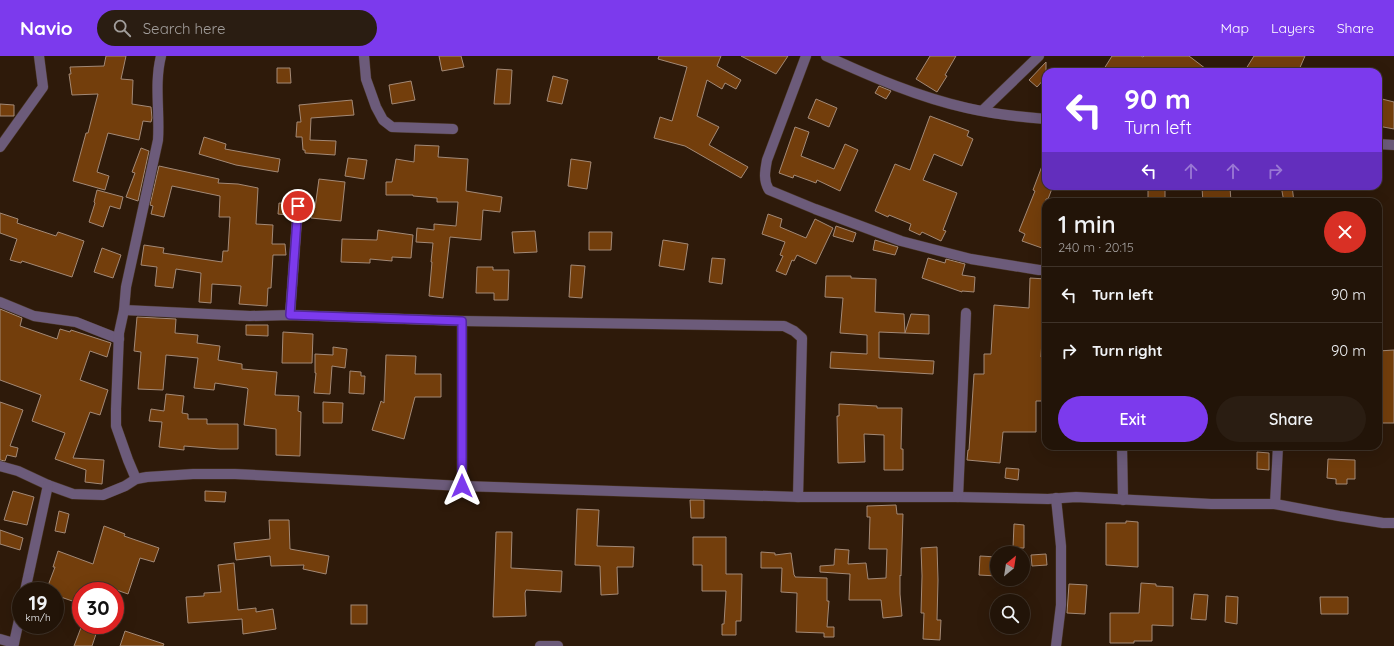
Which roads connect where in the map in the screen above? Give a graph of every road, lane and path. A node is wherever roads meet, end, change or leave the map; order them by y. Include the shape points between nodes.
1 (39, 56) edge
2 (161, 56) edge
3 (364, 56) edge
4 (806, 56) edge
5 (827, 56) edge
6 (1039, 56) edge
7 (983, 110) junction
8 (1042, 119) edge
9 (453, 129) dead end
10 (1382, 144) edge
11 (1394, 145) edge
12 (0, 147) edge
13 (298, 206) dead end
14 (1042, 270) edge
15 (0, 302) edge
16 (124, 310) junction
17 (966, 313) dead end
18 (290, 315) junction
19 (462, 321) junction
20 (119, 340) junction
21 (1122, 450) edge
22 (1278, 450) edge
23 (0, 466) edge
24 (136, 479) junction
25 (48, 485) junction
26 (462, 486) junction
27 (798, 497) junction
28 (958, 497) junction
29 (1056, 498) junction
30 (1122, 500) junction
31 (1275, 504) junction
32 (1394, 523) edge
33 (27, 582) edge
34 (16, 634) edge
35 (0, 639) edge
36 (14, 645) edge
37 (540, 646) edge
38 (556, 646) edge
39 (1056, 646) edge

1 - 12 street via 43,87
2 - 16 street via 156,82 158,140 126,287
3 - 9 street via 366,79 383,120 392,127
4 - 14 street via 767,160 764,174 769,190 901,241 971,259
5 - 7 street via 874,78 928,97
6 - 7 street
7 - 8 street
10 - 11 street
13 - 18 street
15 - 20 street via 34,316 76,322
16 - 18 street via 250,316
16 - 20 street
17 - 28 street
18 - 19 street
19 - 26 street
19 - 27 street via 784,326 794,331 802,338
20 - 24 street via 116,426
21 - 30 street
22 - 31 street
23 - 25 street
24 - 25 street via 103,495 73,494
24 - 26 street via 150,476 235,474
25 - 33 street
26 - 27 street
27 - 28 street
28 - 29 street
29 - 30 street
29 - 39 street via 1061,546 1061,605
30 - 31 street
31 - 32 street
34 - 36 street
35 - 36 street
37 - 38 street

